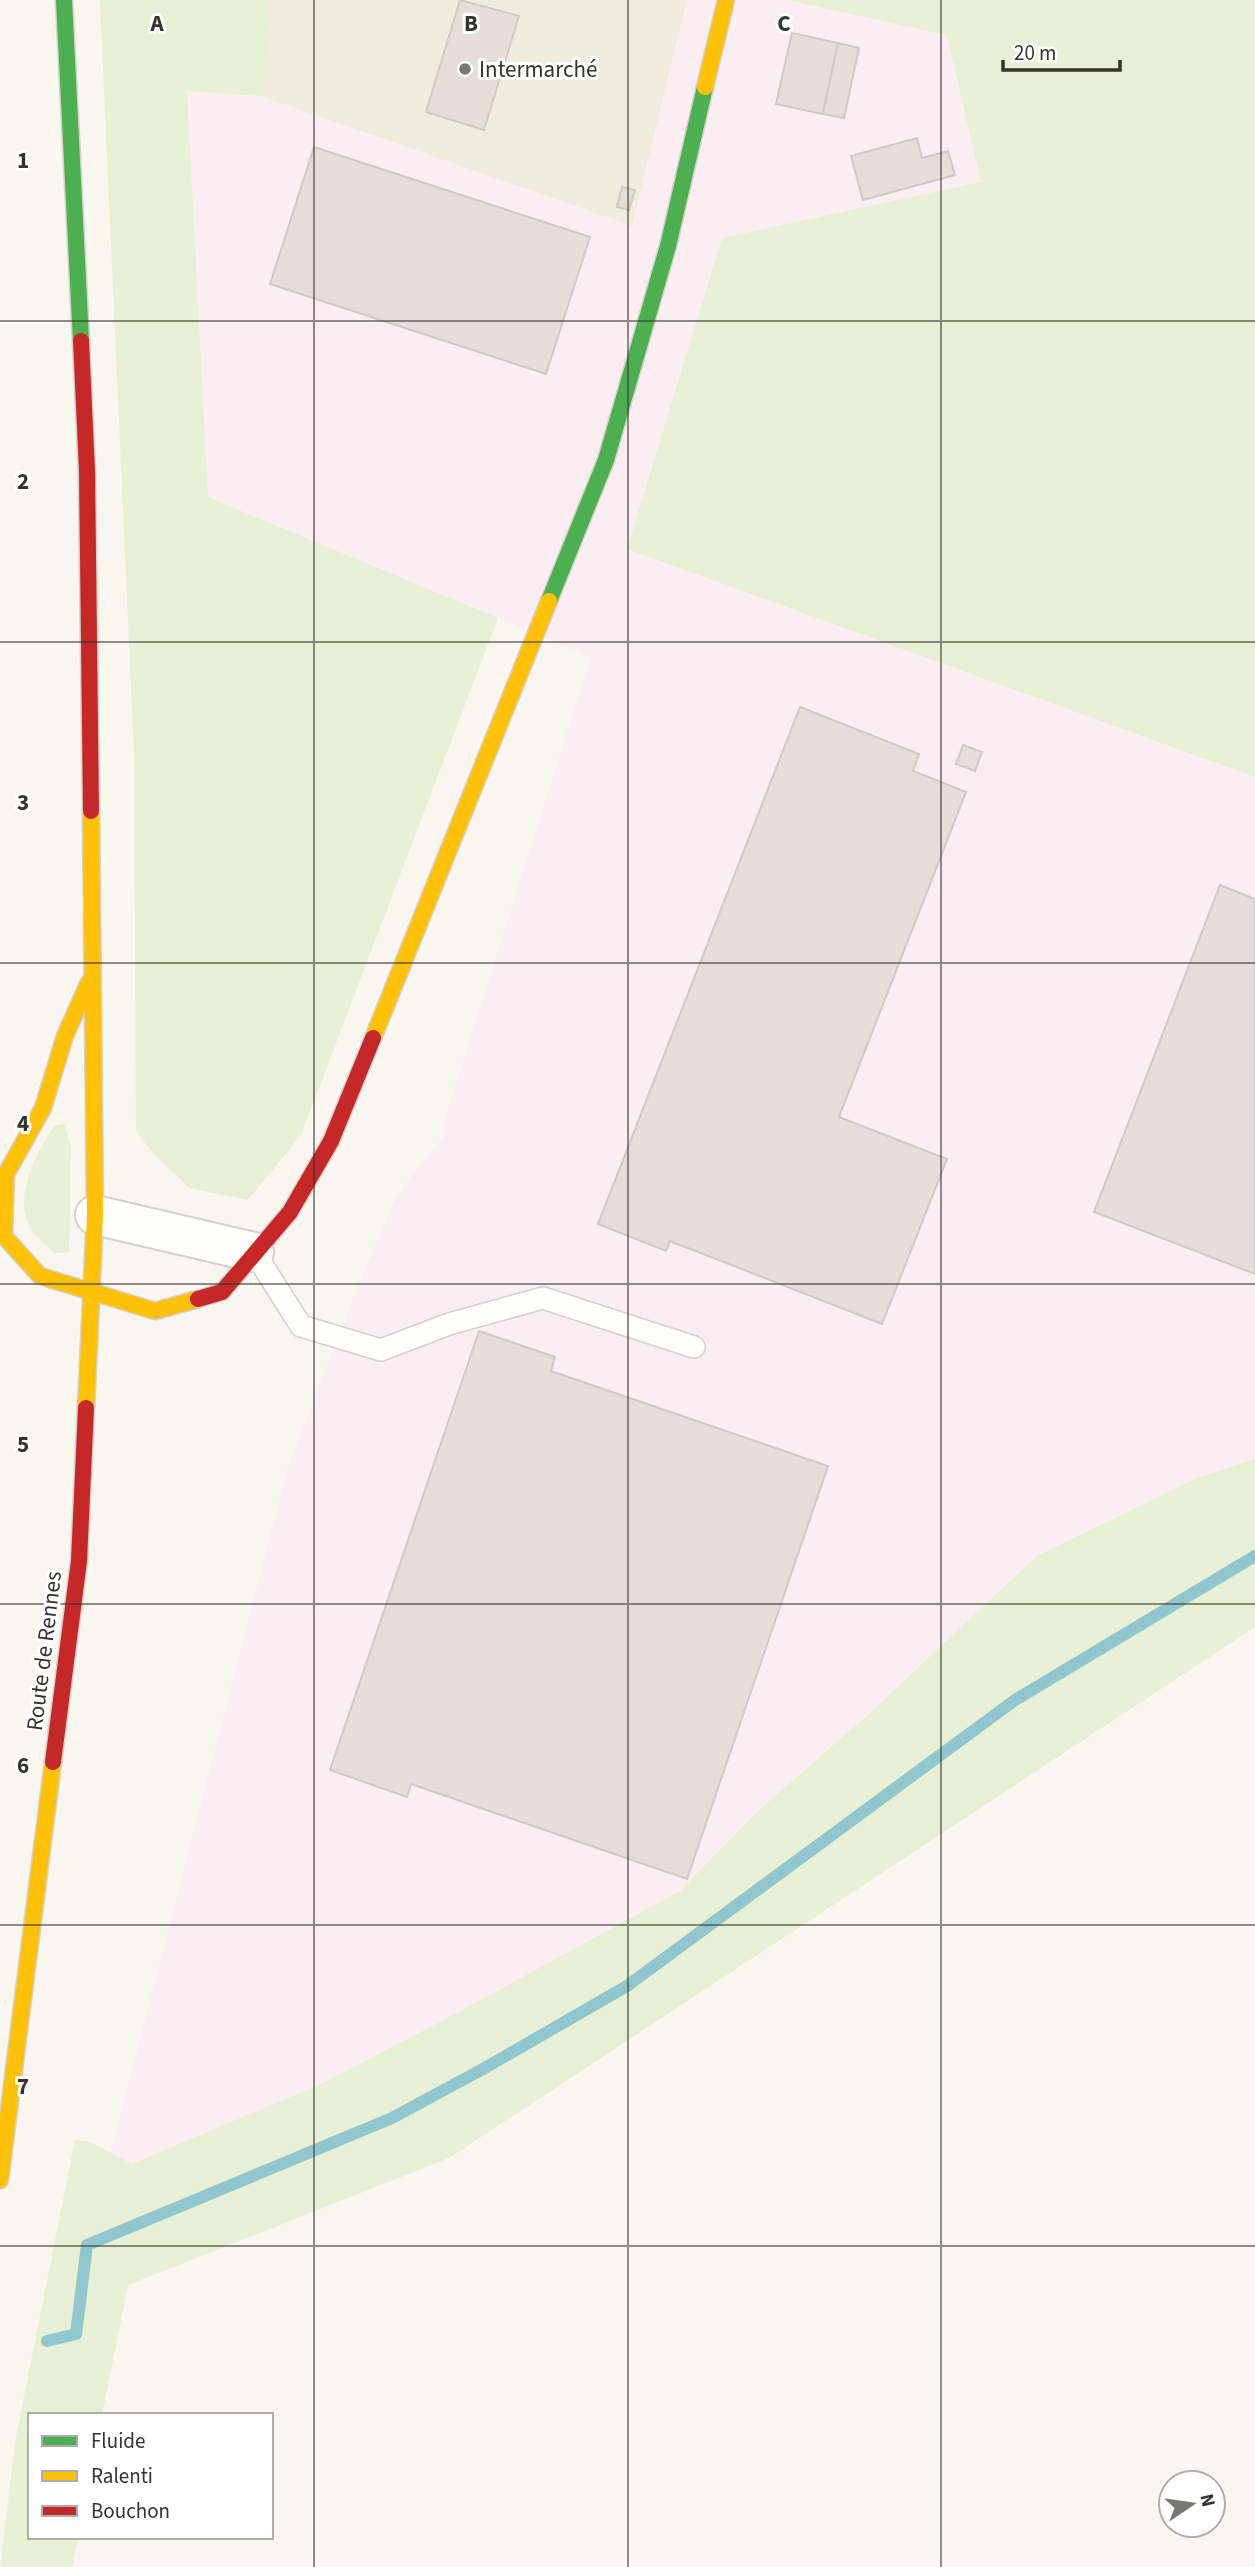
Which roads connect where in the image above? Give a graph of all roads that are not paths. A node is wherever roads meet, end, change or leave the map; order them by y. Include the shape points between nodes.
1 (64, 0) edge
2 (726, 0) edge
3 (94, 970) junction
4 (95, 1215) junction
5 (254, 1252) junction
6 (92, 1292) junction
7 (694, 1347) dead end
8 (0, 2180) edge

1 - 3 main road, Route de Rennes via 87,471
2 - 5 main road via 668,246 606,460 331,1141 290,1212
3 - 4 main road, Route de Rennes
3 - 6 main road via 65,1036 43,1108 6,1174 4,1236 40,1276
4 - 5 street
4 - 6 main road, Route de Rennes
5 - 6 main road via 222,1292 155,1311
5 - 7 lane via 301,1326 381,1350 449,1324 542,1298
6 - 8 main road, Route de Rennes via 79,1561

